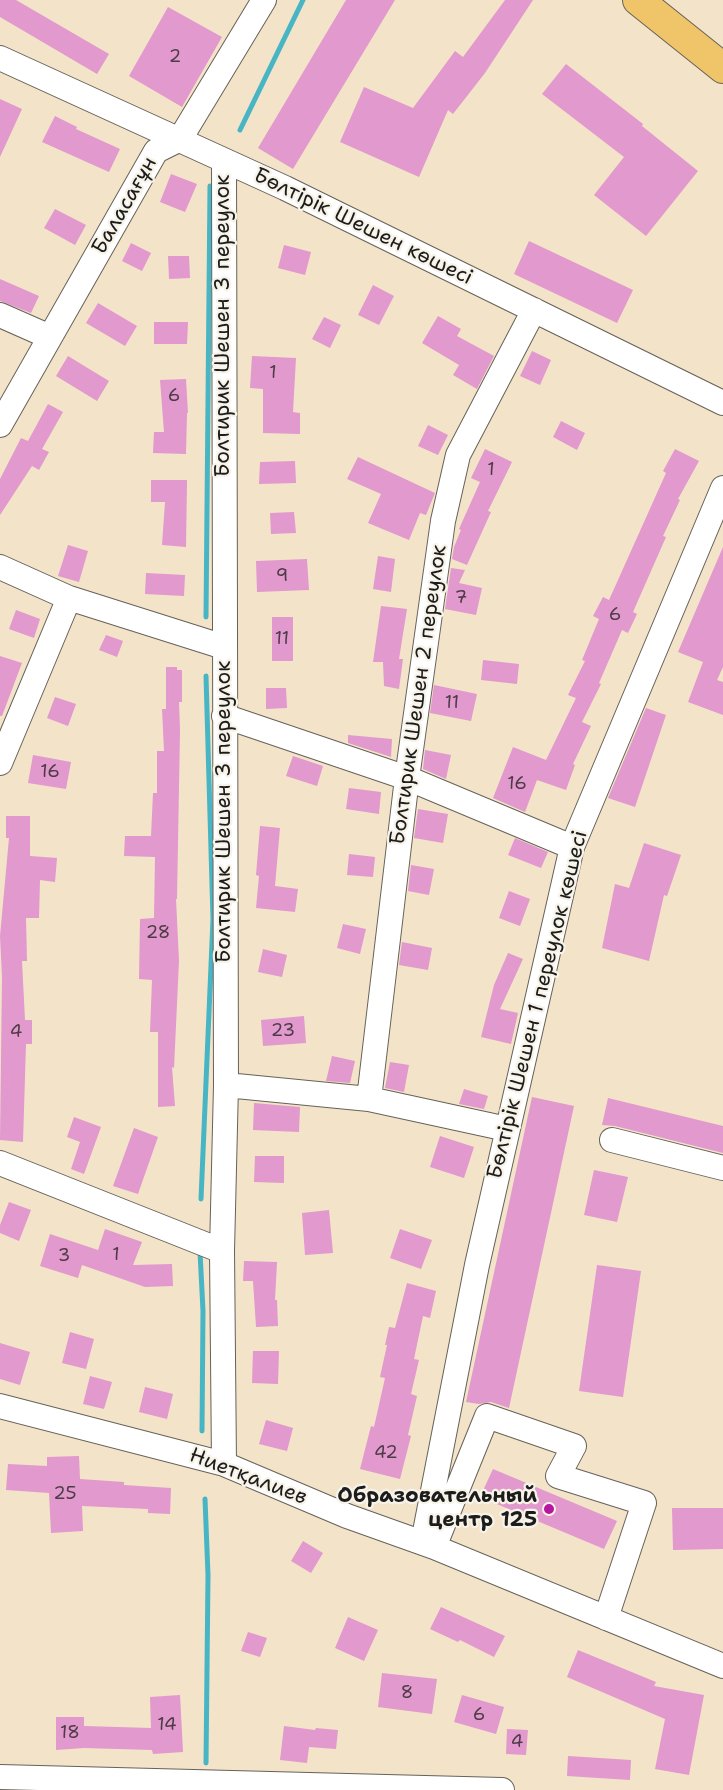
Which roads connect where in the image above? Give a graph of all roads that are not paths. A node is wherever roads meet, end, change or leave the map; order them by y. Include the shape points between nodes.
1 (264, 0) edge
2 (638, 0) edge
3 (0, 58) edge
4 (723, 68) edge
5 (180, 140) junction
6 (224, 161) junction
7 (534, 310) junction
8 (0, 315) edge
9 (50, 337) junction
10 (723, 403) edge
11 (0, 425) edge
12 (723, 488) edge
13 (0, 567) edge
14 (69, 598) junction
15 (224, 647) junction
16 (224, 716) junction
17 (0, 763) edge
18 (407, 778) junction
19 (572, 846) junction
20 (226, 1085) junction
21 (369, 1099) junction
22 (507, 1129) junction
23 (612, 1140) dead end
24 (0, 1163) edge
25 (723, 1168) edge
26 (222, 1251) junction
27 (0, 1406) edge
28 (224, 1464) junction
29 (428, 1545) junction
30 (606, 1618) junction
31 (723, 1666) edge
32 (0, 1777) edge
33 (441, 1789) edge
34 (502, 1790) edge

1 - 5 street, Баласағұн
2 - 4 main road
3 - 5 street, Бөлтірік Шешен көшесі
5 - 6 street, Бөлтірік Шешен көшесі
5 - 9 street, Баласағұн via 156,151
6 - 7 street, Бөлтірік Шешен көшесі
6 - 15 street, Болтирик Шешен 3 переулок
7 - 10 street, Бөлтірік Шешен көшесі
7 - 18 street, Болтирик Шешен 2 переулок via 458,454 443,521
8 - 9 street
9 - 11 street, Баласағұн
12 - 19 street, Бөлтірік Шешен 1 переулок көшесі
13 - 14 street
14 - 15 street
14 - 17 street
15 - 16 street, Болтирик Шешен 3 переулок
16 - 18 street
16 - 20 street, Болтирик Шешен 3 переулок
18 - 19 street
18 - 21 street, Болтирик Шешен 2 переулок
19 - 22 street, Бөлтірік Шешен 1 переулок көшесі
20 - 21 street
20 - 26 street, Болтирик Шешен 3 переулок
21 - 22 street
22 - 29 street, Бөлтірік Шешен 1 переулок көшесі via 477,1265
23 - 25 street
24 - 26 street
26 - 28 street, Болтирик Шешен 3 переулок
27 - 28 street, Ниетқалиев
28 - 29 street, Ниетқалиев
29 - 30 street, Ниетқалиев
29 - 30 street via 487,1416 574,1446 558,1476 644,1503
30 - 31 street, Ниетқалиев
32 - 33 street
33 - 34 street

